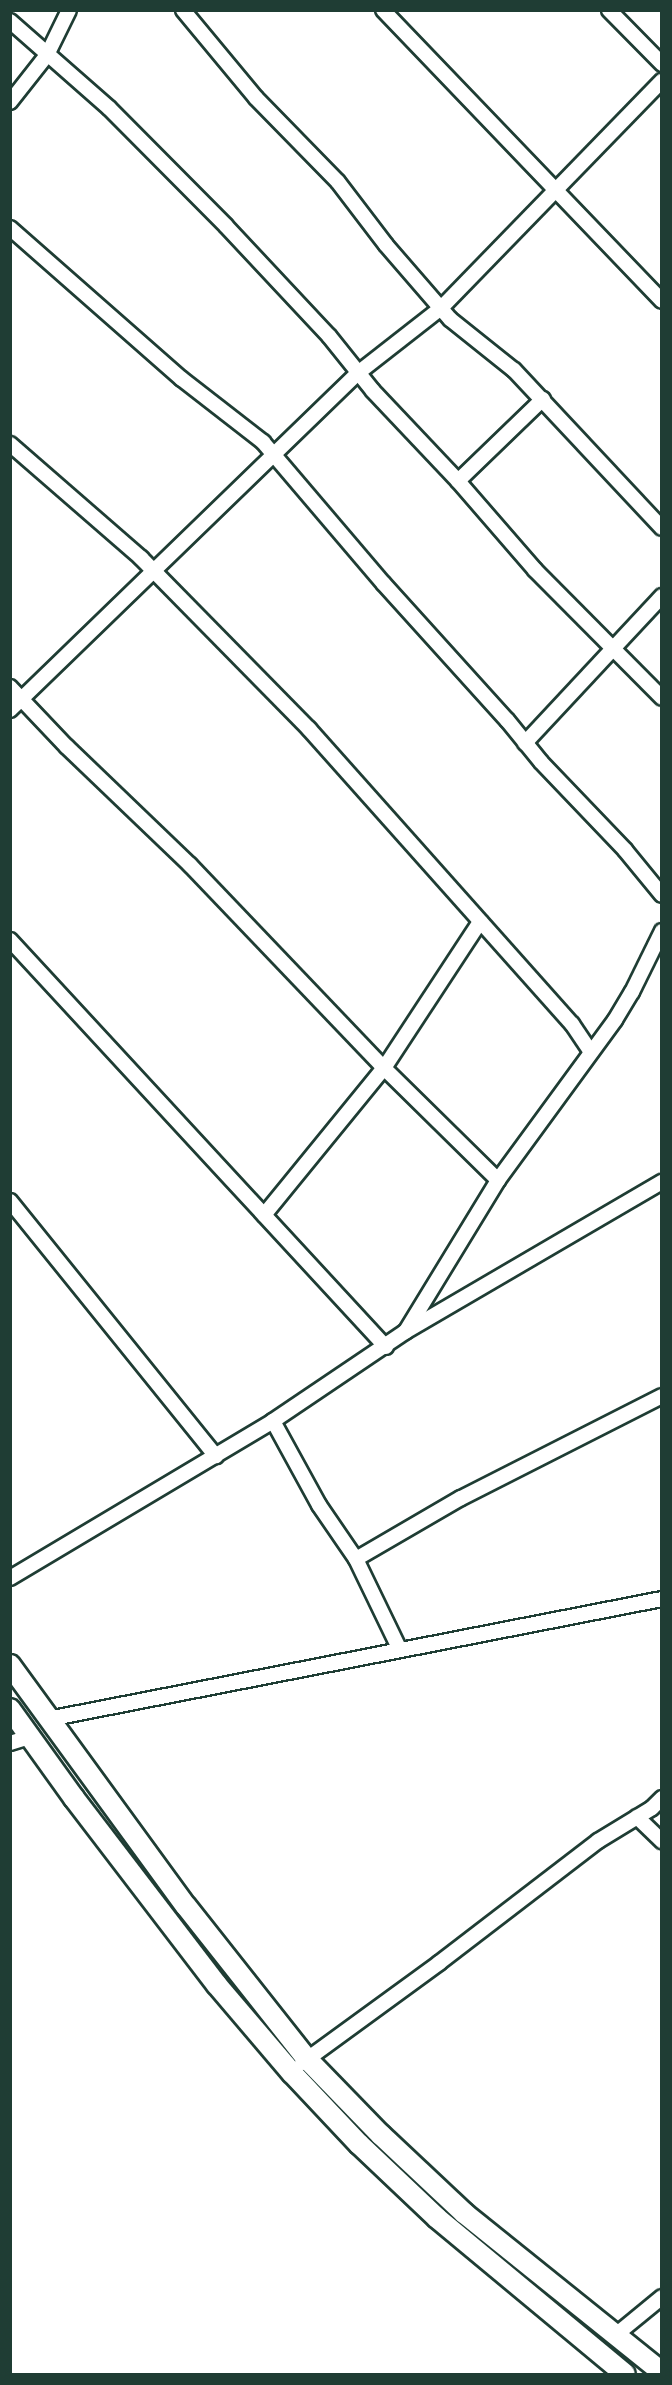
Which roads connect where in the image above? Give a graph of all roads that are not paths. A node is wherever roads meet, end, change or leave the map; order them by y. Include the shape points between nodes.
1 (69, 10) edge
2 (183, 10) edge
3 (383, 10) edge
4 (609, 10) edge
5 (10, 21) edge
6 (46, 55) junction
7 (662, 64) edge
8 (662, 81) edge
9 (10, 102) edge
10 (555, 188) junction
11 (10, 228) edge
12 (662, 301) edge
13 (441, 308) junction
14 (358, 373) junction
15 (543, 399) junction
16 (10, 444) edge
17 (275, 455) junction
18 (458, 481) junction
19 (662, 528) edge
20 (154, 573) junction
21 (662, 596) edge
22 (614, 650) junction
23 (10, 687) edge
24 (22, 698) junction
25 (662, 698) edge
26 (10, 710) edge
27 (525, 743) junction
28 (662, 895) edge
29 (480, 922) junction
30 (662, 931) edge
31 (10, 940) edge
32 (590, 1051) junction
33 (384, 1068) junction
34 (498, 1180) junction
35 (662, 1182) edge
36 (10, 1201) edge
37 (264, 1215) junction
38 (405, 1332) junction
39 (386, 1347) junction
40 (662, 1396) edge
41 (273, 1421) junction
42 (216, 1456) junction
43 (356, 1559) junction
44 (10, 1578) edge
45 (662, 1599) edge
46 (400, 1650) junction
47 (10, 1665) edge
48 (10, 1709) edge
49 (48, 1719) junction
50 (30, 1737) junction
51 (10, 1743) edge
52 (662, 1798) edge
53 (638, 1817) junction
54 (662, 1841) edge
55 (308, 2059) junction
56 (292, 2073) junction
57 (662, 2297) edge
58 (616, 2334) junction
59 (662, 2372) edge
60 (626, 2374) edge

1 - 6 street
2 - 13 street via 256,98 338,182
3 - 10 street via 482,117
4 - 7 street
5 - 6 street
6 - 9 street
6 - 14 street via 109,108 226,226 329,336
8 - 10 street
10 - 12 street
10 - 13 street
11 - 17 street
13 - 14 street
13 - 15 street
14 - 17 street
14 - 18 street
15 - 18 street
15 - 19 street
16 - 20 street
17 - 20 street
17 - 27 street
18 - 22 street via 535,570
20 - 24 street
20 - 29 street via 309,729
21 - 22 street
22 - 25 street
22 - 27 street
23 - 24 street
24 - 26 street
24 - 33 street via 67,747 190,865
27 - 28 street
29 - 32 street via 572,1024
29 - 33 street
30 - 32 street via 632,992
31 - 37 street
32 - 34 street
33 - 34 street
33 - 37 street
34 - 38 street
35 - 38 street
36 - 42 street
37 - 39 street
38 - 39 street
39 - 41 street
40 - 43 street via 461,1498
41 - 42 street
41 - 43 street via 319,1505
42 - 44 street
43 - 46 street
45 - 46 street
46 - 49 street
47 - 49 main road
48 - 50 main road
49 - 55 main road via 215,1944
50 - 51 street
50 - 56 main road via 217,1985
52 - 53 street
53 - 54 street
53 - 55 street via 598,1841
55 - 56 street
55 - 58 main road via 464,2213
56 - 60 main road via 358,2144 437,2218
57 - 58 street
58 - 59 main road

